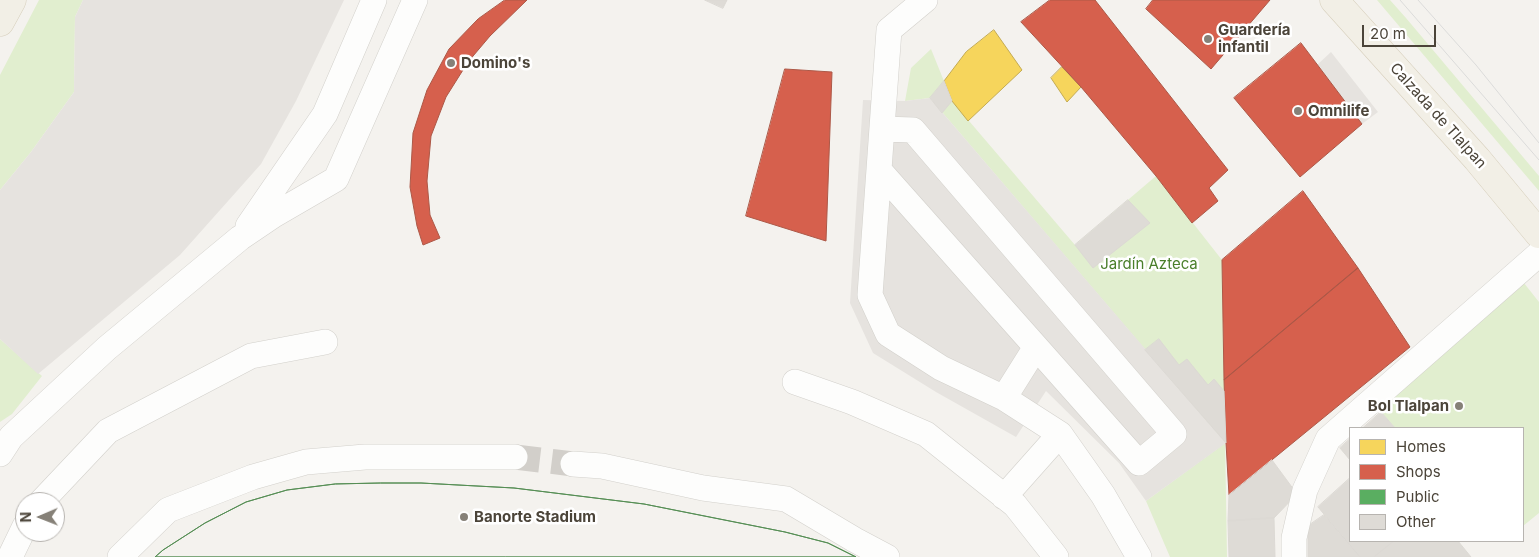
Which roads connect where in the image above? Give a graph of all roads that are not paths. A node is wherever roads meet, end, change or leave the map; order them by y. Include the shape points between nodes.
1 (12, 0) edge
2 (374, 0) edge
3 (414, 0) edge
4 (925, 0) edge
5 (1334, 0) edge
6 (0, 22) edge
7 (882, 129) junction
8 (880, 170) junction
9 (1539, 234) edge
10 (240, 238) junction
11 (1539, 254) edge
12 (325, 342) dead end
13 (1036, 347) junction
14 (795, 382) dead end
15 (1004, 398) junction
16 (1060, 434) junction
17 (0, 454) edge
18 (515, 457) tunnel mouth
19 (573, 464) tunnel mouth
20 (50, 492) edge
21 (1004, 497) junction
22 (17, 542) edge
23 (10, 557) edge
24 (120, 557) edge
25 (887, 557) edge
26 (1056, 557) edge
27 (1138, 557) edge
28 (1294, 557) edge

1 - 6 main road
2 - 10 street via 325,114
3 - 10 street via 336,179
4 - 7 street via 889,30
5 - 9 main road, Calzada de Tlalpan via 1477,159
7 - 8 street
7 - 13 street via 913,130 1174,434 1139,463
8 - 13 street
8 - 15 street via 870,295 888,334 941,368
10 - 17 street via 107,348 11,438
11 - 28 street via 1328,439 1305,490 1294,538
12 - 20 street via 251,356 108,431
13 - 15 street
14 - 21 street via 926,434
15 - 16 street
16 - 21 street
16 - 27 street via 1103,495
18 - 24 street via 364,457 306,462 253,476 168,510
19 - 25 street via 602,466 703,488 786,498
21 - 26 street via 1015,505
22 - 23 street

